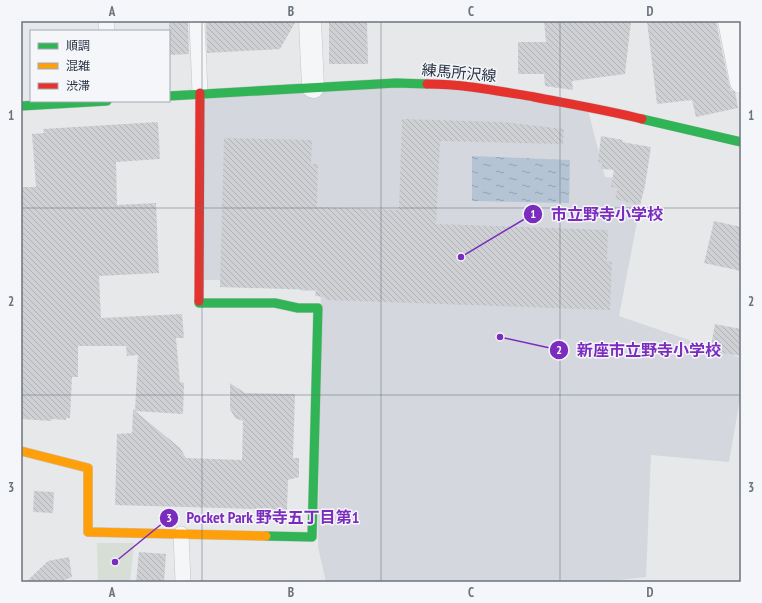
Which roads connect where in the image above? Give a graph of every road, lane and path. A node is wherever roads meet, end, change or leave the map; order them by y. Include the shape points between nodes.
1 (197, 21) edge
2 (310, 21) edge
3 (729, 21) edge
4 (741, 82) edge
5 (313, 87) junction
6 (200, 93) junction
7 (170, 96) edge
8 (90, 102) edge
9 (21, 106) edge
10 (741, 142) edge
11 (21, 451) edge
12 (181, 534) junction
13 (183, 582) edge

1 - 6 lane
2 - 5 street
3 - 4 street
5 - 6 street, 練馬所沢線
5 - 10 street, 練馬所沢線 via 396,83 454,84 605,110
6 - 7 street, 練馬所沢線
6 - 12 street via 199,303 275,303 298,308 318,308 312,537
8 - 9 street
11 - 12 street via 88,468 88,532
12 - 13 lane

